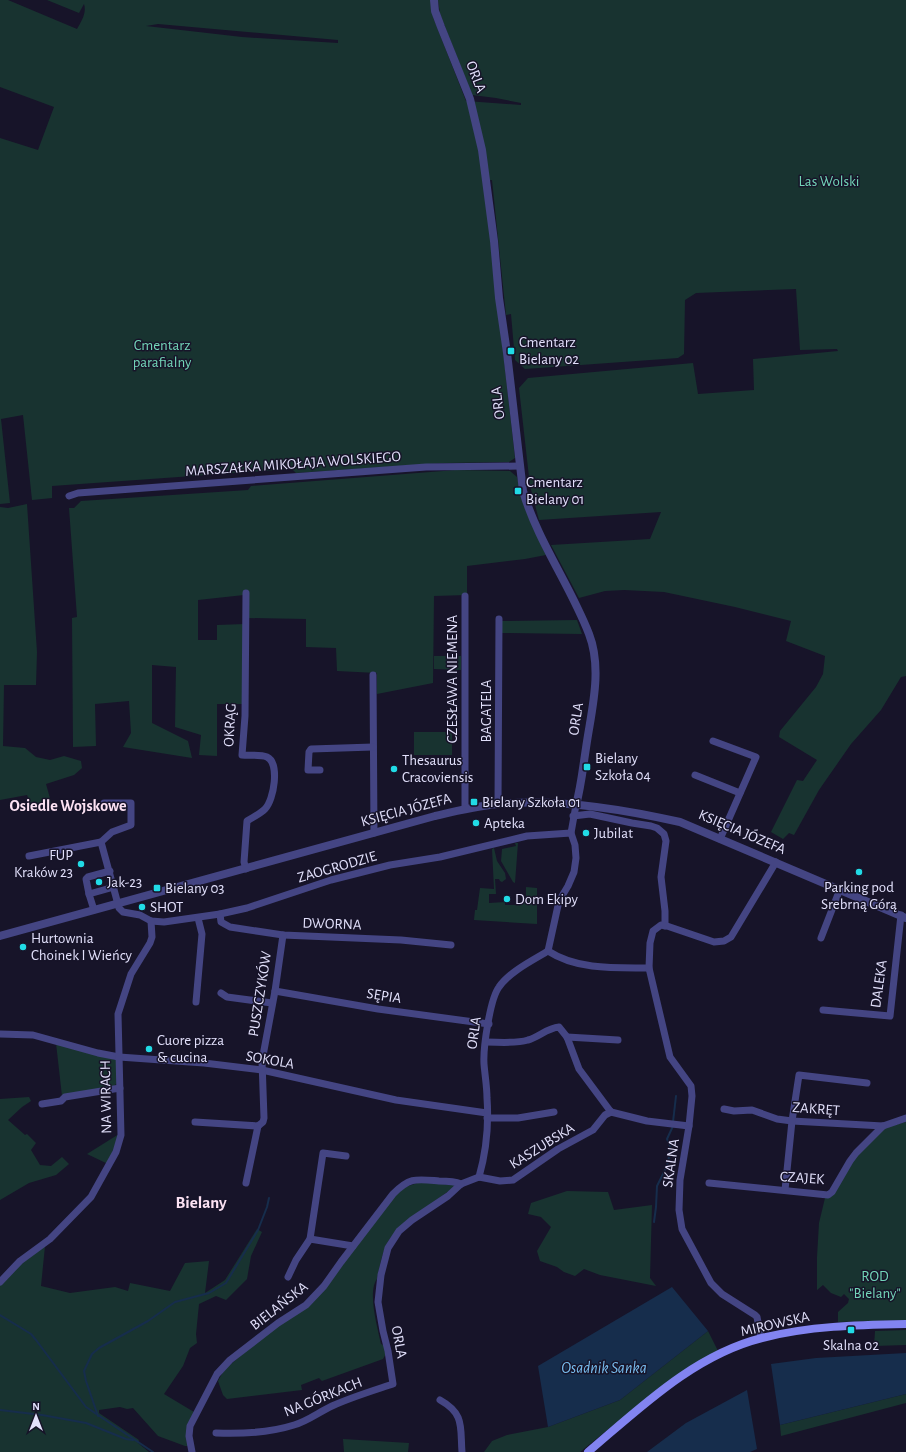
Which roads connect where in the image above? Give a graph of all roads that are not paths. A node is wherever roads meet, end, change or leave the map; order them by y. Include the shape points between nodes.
1 (434, 0) edge
2 (520, 466) junction
3 (69, 496) dead end
4 (246, 593) dead end
5 (465, 596) dead end
6 (499, 619) dead end
7 (373, 675) dead end
8 (713, 741) dead end
9 (373, 747) junction
10 (320, 770) dead end
11 (695, 775) dead end
12 (740, 793) junction
13 (104, 803) dead end
14 (498, 804) junction
15 (576, 805) junction
16 (465, 809) junction
17 (573, 816) junction
18 (374, 833) junction
19 (571, 833) junction
20 (720, 839) junction
21 (101, 842) junction
22 (29, 856) dead end
23 (776, 862) junction
24 (246, 869) junction
25 (110, 871) junction
26 (114, 887) junction
27 (840, 889) junction
28 (89, 894) junction
29 (118, 904) junction
30 (94, 910) junction
31 (220, 914) junction
32 (903, 916) edge
33 (198, 918) junction
34 (151, 921) junction
35 (665, 926) junction
36 (283, 935) junction
37 (0, 936) edge
38 (821, 938) dead end
39 (451, 945) dead end
40 (548, 951) junction
41 (649, 968) junction
42 (275, 991) junction
43 (221, 993) dead end
44 (196, 1002) dead end
45 (272, 1003) junction
46 (824, 1010) dead end
47 (489, 1024) junction
48 (0, 1034) edge
49 (567, 1037) junction
50 (618, 1040) dead end
51 (486, 1042) junction
52 (119, 1057) junction
53 (262, 1070) junction
54 (867, 1083) dead end
55 (120, 1088) junction
56 (42, 1104) dead end
57 (724, 1109) dead end
58 (554, 1112) dead end
59 (611, 1112) junction
60 (487, 1116) junction
61 (906, 1118) edge
62 (792, 1121) junction
63 (195, 1122) dead end
64 (258, 1126) junction
65 (689, 1126) junction
66 (883, 1126) junction
67 (346, 1156) dead end
68 (479, 1177) junction
69 (246, 1183) dead end
70 (709, 1183) dead end
71 (461, 1184) junction
72 (785, 1190) junction
73 (310, 1239) junction
74 (353, 1246) junction
75 (288, 1277) dead end
76 (0, 1282) edge
77 (906, 1324) edge
78 (761, 1338) junction
79 (392, 1384) joint
80 (440, 1400) dead end
81 (216, 1433) dead end
82 (192, 1452) edge
83 (462, 1452) edge
84 (588, 1452) edge

1 - 2 street, ORLA via 435,11 470,99 482,150
2 - 3 street, MARSZAŁKA MIKOŁAJA WOLSKIEGO via 426,467 86,492
2 - 15 street, ORLA via 529,512 574,602 593,652 593,702
4 - 24 street, OKRĄG via 242,756 269,758 272,762 274,783 272,795 265,808 247,821 244,862
5 - 16 street, CZESŁAWA NIEMENA
6 - 14 street, BAGATELA
7 - 9 street
8 - 12 street via 756,757
9 - 10 street via 311,748 308,752 308,770
9 - 18 street
11 - 12 street
12 - 20 street
13 - 21 street via 130,803 131,825 112,832
14 - 15 street, KSIĘCIA JÓZEFA via 544,802
14 - 16 street, KSIĘCIA JÓZEFA
15 - 17 street, ORLA
15 - 20 street, KSIĘCIA JÓZEFA via 662,817 692,826
16 - 18 street, KSIĘCIA JÓZEFA
17 - 19 street, ORLA
17 - 35 street via 590,814 651,826 664,834 666,841 661,877
18 - 24 street, KSIĘCIA JÓZEFA
19 - 31 street, ZAOGRODZIE via 527,836 440,857 390,865
19 - 40 street, ORLA via 575,845 574,872 559,901
20 - 23 street, KSIĘCIA JÓZEFA
21 - 22 street
21 - 25 street
23 - 27 street, KSIĘCIA JÓZEFA
23 - 35 street via 730,937 724,941 714,942
24 - 29 street, KSIĘCIA JÓZEFA
25 - 26 street
25 - 28 street via 88,876 86,879
26 - 28 street
26 - 29 street
27 - 32 street, KSIĘCIA JÓZEFA
27 - 38 street
28 - 30 street
29 - 30 street, KSIĘCIA JÓZEFA
29 - 34 street, ZAOGRODZIE via 123,912 140,915
30 - 37 street, KSIĘCIA JÓZEFA
31 - 33 street, ZAOGRODZIE
31 - 36 street, DWORNA via 222,922 230,927
32 - 46 street, DALEKA via 890,1016
33 - 34 street, ZAOGRODZIE
33 - 44 street via 202,934
34 - 52 street, NA WIRACH via 150,943 130,974 119,1007
35 - 41 street, SKALNA via 661,925 652,934
36 - 39 street, DWORNA via 401,940
36 - 42 street, PUSZCZYKÓW
40 - 41 street via 560,958 584,965
40 - 47 street, ORLA via 510,975 499,986 494,997
41 - 65 street, SKALNA via 670,1057 691,1086
42 - 45 street, PUSZCZYKÓW
42 - 47 street, SĘPIA via 378,1009
43 - 45 street via 228,997
45 - 53 street, PUSZCZYKÓW
47 - 51 street, ORLA
48 - 52 street, SOKOLA via 33,1035 98,1054
49 - 50 street
49 - 51 street via 559,1027 551,1028 526,1041
49 - 59 street via 579,1069
51 - 60 street, ORLA via 484,1063
52 - 53 street, SOKOLA
52 - 55 street, NA WIRACH
53 - 60 street, SOKOLA via 396,1100
53 - 64 street, PUSZCZYKÓW via 264,1118
54 - 62 street via 799,1074
55 - 56 street via 65,1097 61,1101
55 - 76 street, NA WIRACH via 119,1144 95,1191 50,1239 20,1261
57 - 62 street, ZAKRĘT via 752,1110 777,1119
58 - 60 street via 518,1118
59 - 65 street via 647,1121
59 - 68 street, KASZUBSKA via 605,1115 593,1130 558,1149 513,1180 500,1181
60 - 68 street, ORLA via 484,1161
61 - 66 street, ZAKRĘT
62 - 66 street, ZAKRĘT
62 - 72 street
63 - 64 street
64 - 69 street, PUSZCZYKÓW
65 - 78 street, SKALNA via 680,1180 679,1210 682,1229 711,1283 722,1294 757,1317
66 - 72 street, CZAJEK via 856,1153 828,1195
67 - 73 street via 323,1152
68 - 71 street, ORLA
70 - 72 street, CZAJEK
71 - 74 street, BIELAŃSKA via 424,1179 402,1185
71 - 79 street, ORLA via 407,1224 388,1248 378,1302
73 - 74 street
73 - 75 street
74 - 82 street, BIELAŃSKA via 324,1286 306,1305 230,1360 217,1374 190,1426
77 - 78 main road, MIROWSKA via 830,1327
78 - 84 main road, MIROWSKA via 711,1358 690,1371 648,1401
79 - 81 street, NA GÓRKACH via 331,1407 313,1418 294,1425 260,1432
80 - 83 street via 449,1405 459,1417

